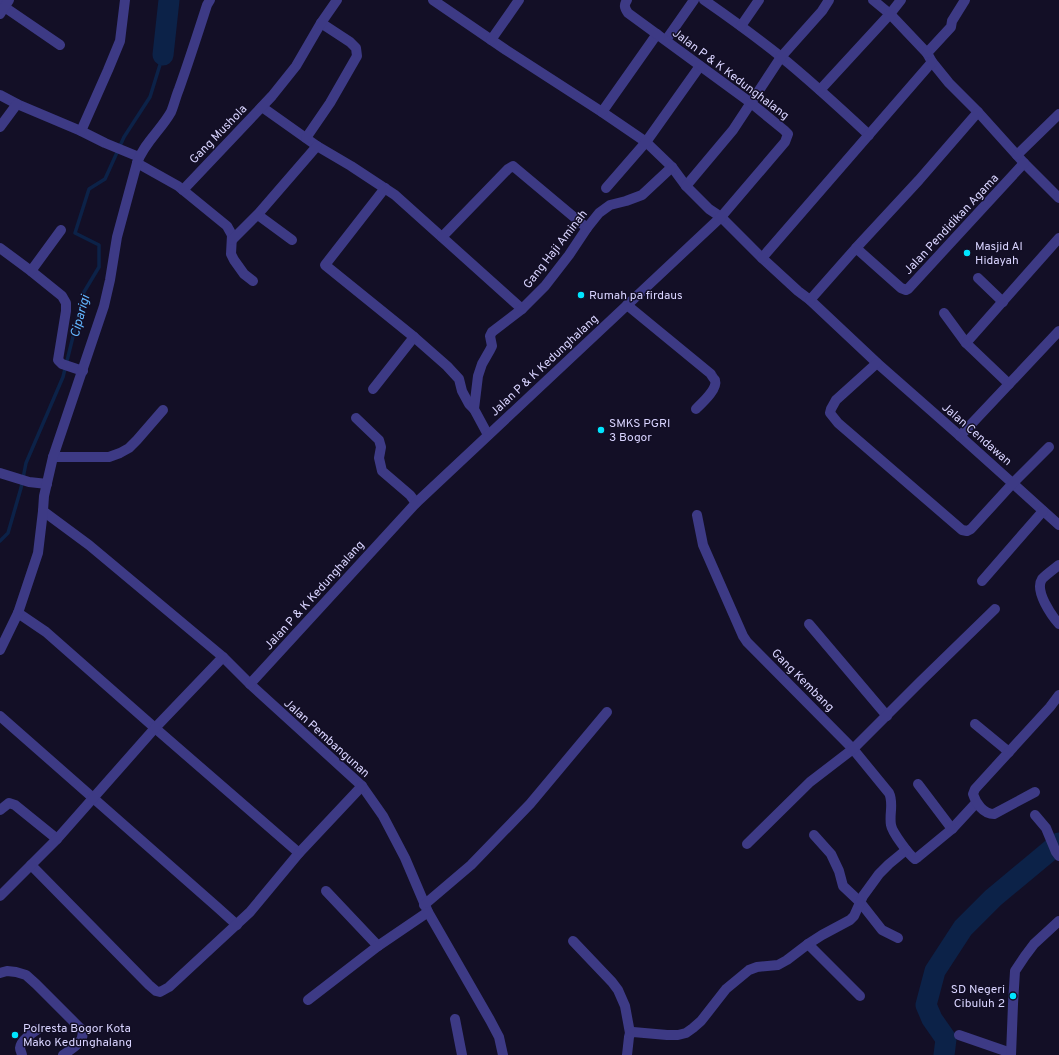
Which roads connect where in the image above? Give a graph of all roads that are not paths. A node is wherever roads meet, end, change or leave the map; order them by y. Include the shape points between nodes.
1 (125, 0) edge
2 (210, 0) edge
3 (337, 0) edge
4 (433, 0) edge
5 (519, 0) edge
6 (627, 0) edge
7 (694, 0) edge
8 (704, 0) edge
9 (760, 0) edge
10 (829, 0) edge
11 (873, 0) edge
12 (901, 0) edge
13 (965, 0) edge
14 (3, 6) edge
15 (890, 14) junction
16 (321, 23) junction
17 (740, 26) junction
18 (657, 34) junction
19 (491, 40) junction
20 (666, 40) junction
21 (60, 45) dead end
22 (927, 53) junction
23 (781, 57) junction
24 (932, 62) junction
25 (700, 66) junction
26 (820, 90) junction
27 (0, 95) edge
28 (751, 103) junction
29 (17, 104) junction
30 (262, 107) junction
31 (602, 112) junction
32 (978, 112) junction
33 (1059, 114) edge
34 (0, 127) edge
35 (81, 131) junction
36 (869, 135) junction
37 (306, 138) junction
38 (646, 142) junction
39 (317, 146) junction
40 (1017, 155) junction
41 (136, 158) junction
42 (1024, 163) junction
43 (672, 167) junction
44 (686, 186) junction
45 (385, 188) junction
46 (606, 188) dead end
47 (183, 190) junction
48 (1059, 198) edge
49 (258, 215) junction
50 (721, 217) junction
51 (587, 228) junction
52 (61, 230) dead end
53 (442, 237) junction
54 (1059, 238) edge
55 (232, 240) junction
56 (292, 240) dead end
57 (0, 248) edge
58 (856, 248) junction
59 (762, 258) junction
60 (31, 271) junction
61 (978, 278) dead end
62 (253, 281) dead end
63 (810, 300) junction
64 (1003, 302) junction
65 (627, 305) junction
66 (522, 309) junction
67 (944, 312) dead end
68 (1059, 331) edge
69 (414, 337) junction
70 (966, 343) junction
71 (877, 363) junction
72 (80, 370) junction
73 (1009, 384) junction
74 (373, 389) dead end
75 (474, 409) junction
76 (696, 409) dead end
77 (163, 410) dead end
78 (356, 418) dead end
79 (488, 435) junction
80 (960, 436) junction
81 (1049, 447) dead end
82 (53, 457) junction
83 (0, 473) edge
84 (1013, 483) junction
85 (47, 484) junction
86 (416, 502) junction
87 (43, 511) junction
88 (1043, 512) junction
89 (697, 515) dead end
90 (1059, 525) edge
91 (1059, 565) edge
92 (982, 581) dead end
93 (995, 609) dead end
94 (18, 613) junction
95 (809, 624) dead end
96 (1059, 624) edge
97 (0, 650) edge
98 (223, 657) junction
99 (250, 684) junction
100 (1059, 695) edge
101 (607, 712) dead end
102 (0, 716) edge
103 (887, 716) junction
104 (975, 724) dead end
105 (155, 728) junction
106 (853, 749) junction
107 (1009, 752) junction
108 (918, 784) dead end
109 (362, 786) junction
110 (1035, 792) dead end
111 (93, 798) junction
112 (976, 803) junction
113 (0, 810) edge
114 (1035, 815) dead end
115 (952, 829) junction
116 (814, 835) dead end
117 (57, 839) junction
118 (747, 844) dead end
119 (906, 850) junction
120 (1057, 852) edge
121 (299, 853) junction
122 (31, 866) junction
123 (326, 891) dead end
124 (0, 896) edge
125 (860, 902) junction
126 (426, 909) junction
127 (1059, 922) edge
128 (238, 924) junction
129 (898, 938) dead end
130 (573, 941) dead end
131 (808, 944) junction
132 (378, 946) junction
133 (0, 973) edge
134 (860, 996) dead end
135 (308, 1000) dead end
136 (455, 1019) dead end
137 (38, 1029) dead end
138 (630, 1034) junction
139 (959, 1035) dead end
140 (1011, 1054) edge
141 (22, 1055) edge
142 (63, 1055) edge
143 (462, 1055) edge
144 (503, 1055) edge
145 (627, 1055) edge

1 - 35 street via 120,41
2 - 41 street via 171,112
3 - 16 street, Gang Mushola
4 - 19 street, Jalan Cendawan
5 - 19 street
6 - 18 street, Jalan P & K Kedunghalang via 624,5 628,13
7 - 20 street
8 - 17 street
9 - 17 street
10 - 23 street
11 - 15 street
12 - 15 street
13 - 22 street via 951,27
14 - 21 street
15 - 22 street
15 - 26 street
16 - 30 street, Gang Mushola via 296,66
16 - 37 street via 350,42 356,48 358,56
17 - 23 street
18 - 20 street, Jalan P & K Kedunghalang
18 - 31 street
19 - 31 street, Jalan Cendawan
20 - 25 street, Jalan P & K Kedunghalang
22 - 24 street
23 - 26 street
23 - 28 street
24 - 32 street via 948,83
24 - 36 street
25 - 28 street, Jalan P & K Kedunghalang
25 - 38 street
26 - 36 street
27 - 29 street
28 - 44 street via 733,130
28 - 50 street, Jalan P & K Kedunghalang via 788,136
29 - 34 street
29 - 35 street
30 - 37 street
30 - 47 street, Gang Mushola
31 - 38 street, Jalan Cendawan
32 - 40 street
32 - 58 street
33 - 40 street
35 - 41 street
36 - 59 street
37 - 39 street
38 - 43 street, Jalan Cendawan
38 - 46 street
39 - 45 street
39 - 49 street
40 - 42 street
41 - 47 street
41 - 72 street via 104,306
42 - 48 street
42 - 58 street, Jalan Pendidikan Agama via 906,290
43 - 44 street, Jalan Cendawan
43 - 51 street, Gang Haji Aminah via 642,195 610,205 599,213
44 - 50 street, Jalan Cendawan
45 - 53 street
45 - 69 street via 325,265
47 - 55 street via 227,226
49 - 55 street
49 - 56 street
50 - 59 street, Jalan Cendawan
50 - 65 street, Jalan P & K Kedunghalang
51 - 53 street via 513,166
51 - 66 street, Gang Haji Aminah via 545,286
52 - 60 street
53 - 66 street
54 - 64 street
55 - 62 street via 231,254 234,260
57 - 60 street
58 - 63 street
59 - 63 street, Jalan Cendawan
60 - 72 street via 62,296 66,303 58,360
61 - 64 street
63 - 71 street, Jalan Cendawan
64 - 70 street
65 - 76 street via 711,374 714,389
65 - 79 street, Jalan P & K Kedunghalang
66 - 75 street, Gang Haji Aminah via 490,336 492,346 478,376
67 - 70 street
68 - 73 street
69 - 74 street
69 - 75 street via 459,379 462,391
70 - 73 street
71 - 80 street, Jalan Cendawan
71 - 84 street via 833,404 830,413 838,423 962,530 971,529
72 - 82 street
73 - 80 street
75 - 79 street
77 - 82 street via 129,448 120,453 110,457
78 - 86 street via 379,440 382,471
79 - 86 street, Jalan P & K Kedunghalang
80 - 84 street, Jalan Cendawan
81 - 84 street
82 - 85 street
83 - 85 street via 29,482
84 - 88 street, Jalan Cendawan
85 - 87 street
86 - 99 street, Jalan P & K Kedunghalang
87 - 94 street via 38,552
87 - 98 street, Jalan Pembangunan via 89,545
88 - 90 street, Jalan Cendawan
88 - 92 street
89 - 106 street, Gang Kembang via 702,545 747,642
91 - 96 street via 1041,580 1040,587 1042,599
93 - 103 street
94 - 97 street
94 - 105 street via 46,632
95 - 103 street
98 - 99 street, Jalan Pembangunan
98 - 105 street
99 - 109 street, Jalan Pembangunan
100 - 107 street
101 - 126 street via 530,804
102 - 111 street
103 - 106 street
104 - 107 street
105 - 111 street
105 - 121 street
106 - 118 street via 810,782
106 - 119 street, Gang Kembang via 892,798 891,824
107 - 112 street via 975,789 973,794
108 - 115 street
109 - 121 street
109 - 126 street, Jalan Pembangunan via 383,816 398,844
110 - 112 street via 994,814 989,814
111 - 117 street
111 - 128 street
112 - 115 street
113 - 117 street via 9,803 15,805
114 - 120 street via 1046,828
115 - 119 street via 915,859
116 - 125 street via 831,854 843,886
117 - 122 street
119 - 125 street via 879,874
121 - 128 street
122 - 124 street
122 - 128 street via 156,991 160,992 170,987
123 - 132 street
125 - 129 street via 882,930
125 - 131 street via 850,920
126 - 132 street
126 - 144 street, Jalan Pembangunan via 499,1037
127 - 140 street via 1034,944 1015,971
130 - 138 street via 618,990 625,1006
131 - 134 street
131 - 138 street via 778,965 748,970 726,989 700,1021 686,1033
132 - 135 street
133 - 142 street via 7,971 26,975 82,1030 83,1038
136 - 143 street
137 - 141 street via 22,1043
138 - 145 street
139 - 140 street

